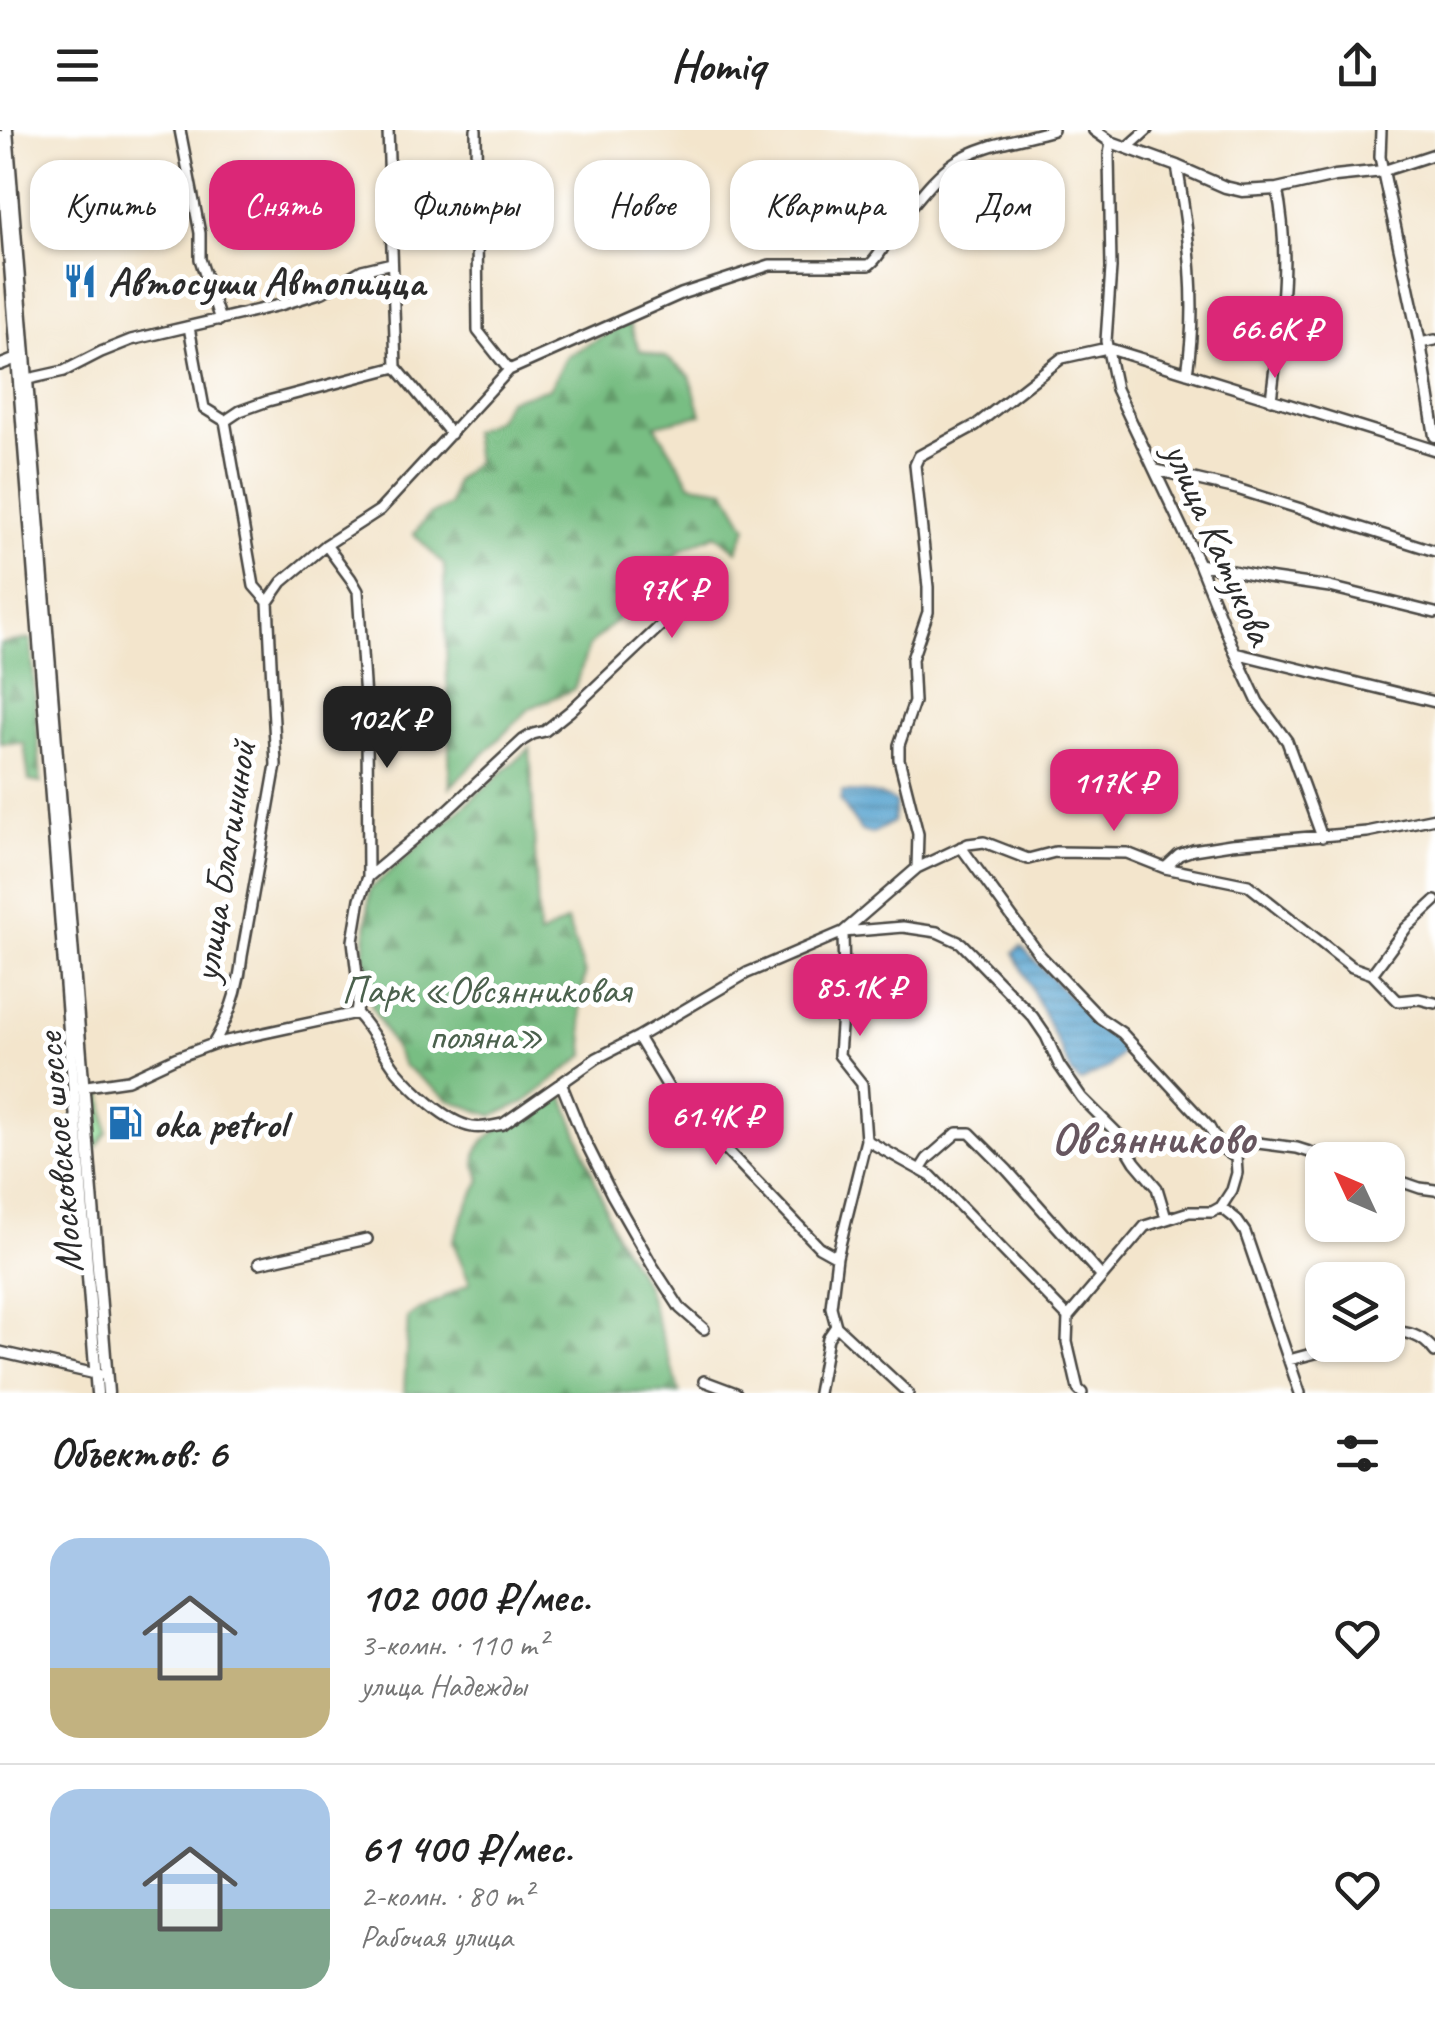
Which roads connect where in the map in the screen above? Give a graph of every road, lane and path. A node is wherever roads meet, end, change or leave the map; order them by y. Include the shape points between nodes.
1 (7, 130) edge
2 (180, 130) edge
3 (388, 130) edge
4 (476, 130) edge
5 (1053, 130) edge
6 (1094, 130) edge
7 (1147, 130) edge
8 (1381, 130) edge
9 (0, 136) edge
10 (1111, 142) junction
11 (1127, 148) junction
12 (1435, 154) edge
13 (4, 164) edge
14 (1177, 166) junction
15 (1382, 171) junction
16 (1277, 189) junction
17 (392, 262) junction
18 (220, 320) junction
19 (190, 328) junction
20 (1435, 340) edge
21 (1420, 343) junction
22 (1107, 348) junction
23 (22, 357) junction
24 (0, 365) edge
25 (396, 367) junction
26 (509, 370) junction
27 (1187, 373) junction
28 (28, 379) junction
29 (1271, 400) junction
30 (225, 421) junction
31 (450, 434) junction
32 (1435, 436) edge
33 (1435, 450) edge
34 (1156, 470) junction
35 (326, 546) junction
36 (1435, 551) edge
37 (1199, 564) junction
38 (268, 602) junction
39 (695, 605) dead end
40 (1435, 613) edge
41 (1235, 652) junction
42 (1435, 702) edge
43 (1435, 818) edge
44 (1322, 837) junction
45 (962, 847) junction
46 (918, 868) junction
47 (1165, 868) junction
48 (368, 877) junction
49 (1435, 901) edge
50 (843, 932) junction
51 (1372, 974) junction
52 (1435, 1003) edge
53 (356, 1013) junction
54 (638, 1037) junction
55 (213, 1044) junction
56 (561, 1083) junction
57 (78, 1087) junction
58 (866, 1140) junction
59 (1305, 1151) edge
60 (1236, 1157) junction
61 (920, 1170) junction
62 (1405, 1183) edge
63 (1435, 1190) edge
64 (1221, 1207) junction
65 (1166, 1218) junction
66 (368, 1239) dead end
67 (836, 1257) junction
68 (259, 1263) dead end
69 (1102, 1276) junction
70 (1068, 1317) junction
71 (836, 1326) junction
72 (704, 1329) dead end
73 (1405, 1330) edge
74 (1434, 1347) edge
75 (0, 1352) edge
76 (1305, 1356) edge
77 (1289, 1360) junction
78 (101, 1376) junction
79 (704, 1381) dead end
80 (1076, 1392) edge
81 (97, 1393) edge
82 (108, 1393) edge
83 (736, 1393) edge
84 (818, 1393) edge
85 (908, 1393) edge
86 (1300, 1393) edge

1 - 13 main road, Московское шоссе
2 - 18 street via 200,259
3 - 17 street
4 - 26 street via 478,331
5 - 26 street via 952,164 869,265 754,270
6 - 10 main road
7 - 11 street
8 - 15 street
9 - 13 main road, Московское шоссе
10 - 11 main road
10 - 22 street, улица Катукова
11 - 14 main road
12 - 15 street
13 - 23 main road, Московское шоссе
14 - 16 main road via 1242,191
14 - 27 street via 1188,230 1193,338
15 - 16 main road
15 - 21 main road
16 - 29 street via 1284,224
17 - 18 street via 323,292
17 - 25 street
18 - 19 street
19 - 28 street via 131,340 64,372
19 - 30 street via 204,408
20 - 21 street
21 - 32 main road
22 - 27 street
22 - 34 street, улица Катукова via 1116,389
22 - 46 street via 1062,358 915,465 928,612 912,659 914,702 899,759 918,834
23 - 24 street
23 - 28 main road, Московское шоссе
23 - 57 main road, Московское шоссе
25 - 30 street via 268,401
25 - 31 street
26 - 31 street
27 - 29 street
28 - 57 main road, Московское шоссе
29 - 33 street
30 - 38 street, улица Благининой via 254,586
31 - 35 street via 380,510
34 - 36 street
34 - 37 street, улица Катукова
35 - 38 street
35 - 48 street via 358,591 368,730
37 - 40 street
37 - 41 street, улица Катукова
38 - 55 street, улица Благининой via 276,766 240,982
39 - 48 street via 675,612 570,712 524,740
41 - 42 street
41 - 44 street, улица Катукова via 1258,702 1287,741
43 - 44 street
44 - 47 street via 1192,850
45 - 46 street
45 - 47 street via 984,842 1028,859 1055,852 1128,853
45 - 60 street via 1039,954
46 - 50 street
47 - 51 street via 1248,884 1352,967
48 - 53 street via 353,941
49 - 51 street
50 - 54 street via 746,973
50 - 58 street via 839,1055 862,1084
50 - 65 street via 903,927 961,943 1034,1017 1082,1098 1157,1188
51 - 52 street via 1398,1001
53 - 55 street
53 - 56 street via 404,1078 436,1108 470,1127 502,1124
54 - 56 street
54 - 67 street via 677,1098
55 - 57 street, улица Благининой via 128,1080
56 - 72 street via 652,1265 680,1308
57 - 78 main road, Московское шоссе
58 - 61 street
58 - 67 street
59 - 60 street via 1258,1143
60 - 64 street via 1232,1190
61 - 69 street via 957,1132 970,1133
61 - 70 street
62 - 63 street
64 - 65 street
64 - 77 street via 1245,1232
65 - 69 street via 1145,1226
66 - 68 street
67 - 71 street
69 - 70 street
70 - 80 street
71 - 84 street
71 - 85 street
73 - 74 street
75 - 78 street
76 - 77 street
77 - 86 street
78 - 81 main road, Московское шоссе
78 - 82 main road, Московское шоссе
79 - 83 street

